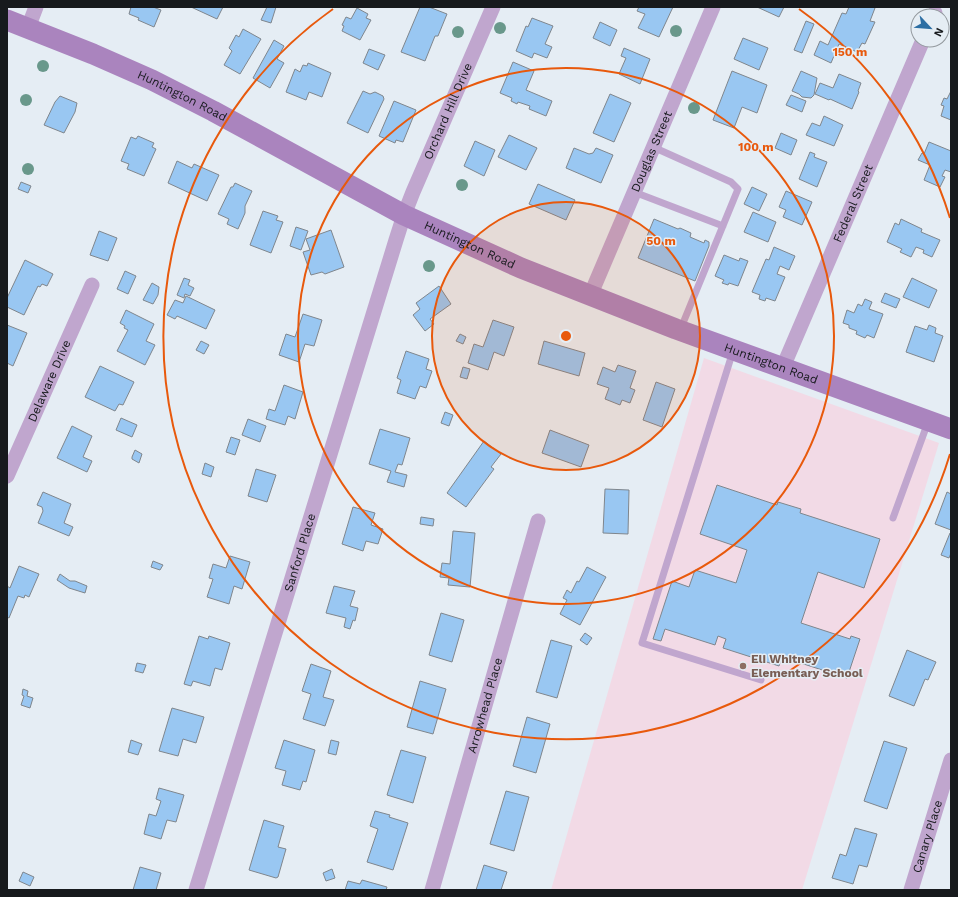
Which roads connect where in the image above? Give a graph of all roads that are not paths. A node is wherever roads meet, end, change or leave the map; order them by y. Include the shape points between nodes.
1 (36, 7) edge
2 (493, 7) edge
3 (713, 7) edge
4 (7, 20) edge
5 (28, 28) junction
6 (920, 48) edge
7 (653, 147) junction
8 (634, 192) junction
9 (404, 215) junction
10 (723, 226) junction
11 (92, 285) dead end
12 (590, 296) junction
13 (681, 330) junction
14 (734, 349) junction
15 (783, 367) junction
16 (928, 420) junction
17 (951, 429) edge
18 (7, 476) edge
19 (893, 518) dead end
20 (538, 521) dead end
21 (761, 680) dead end
22 (951, 760) edge
23 (196, 890) edge
24 (432, 890) edge
25 (911, 890) edge

1 - 5 street
2 - 9 street, Orchard Hill Drive
3 - 7 street, Douglas Street
4 - 5 main road, Huntington Road
5 - 9 main road, Huntington Road via 152,80
6 - 15 street, Federal Street
7 - 8 street, Douglas Street
7 - 10 lane via 731,182 738,190
8 - 10 lane
8 - 12 street, Douglas Street
9 - 12 main road, Huntington Road via 520,268
9 - 23 street, Sanford Place
10 - 13 lane
11 - 18 street, Delaware Drive
12 - 13 main road, Huntington Road
13 - 14 main road, Huntington Road
14 - 15 main road, Huntington Road
14 - 21 lane via 642,643
15 - 16 main road, Huntington Road
16 - 17 main road, Huntington Road
16 - 19 lane
20 - 24 street, Arrowhead Place
22 - 25 street, Canary Place

